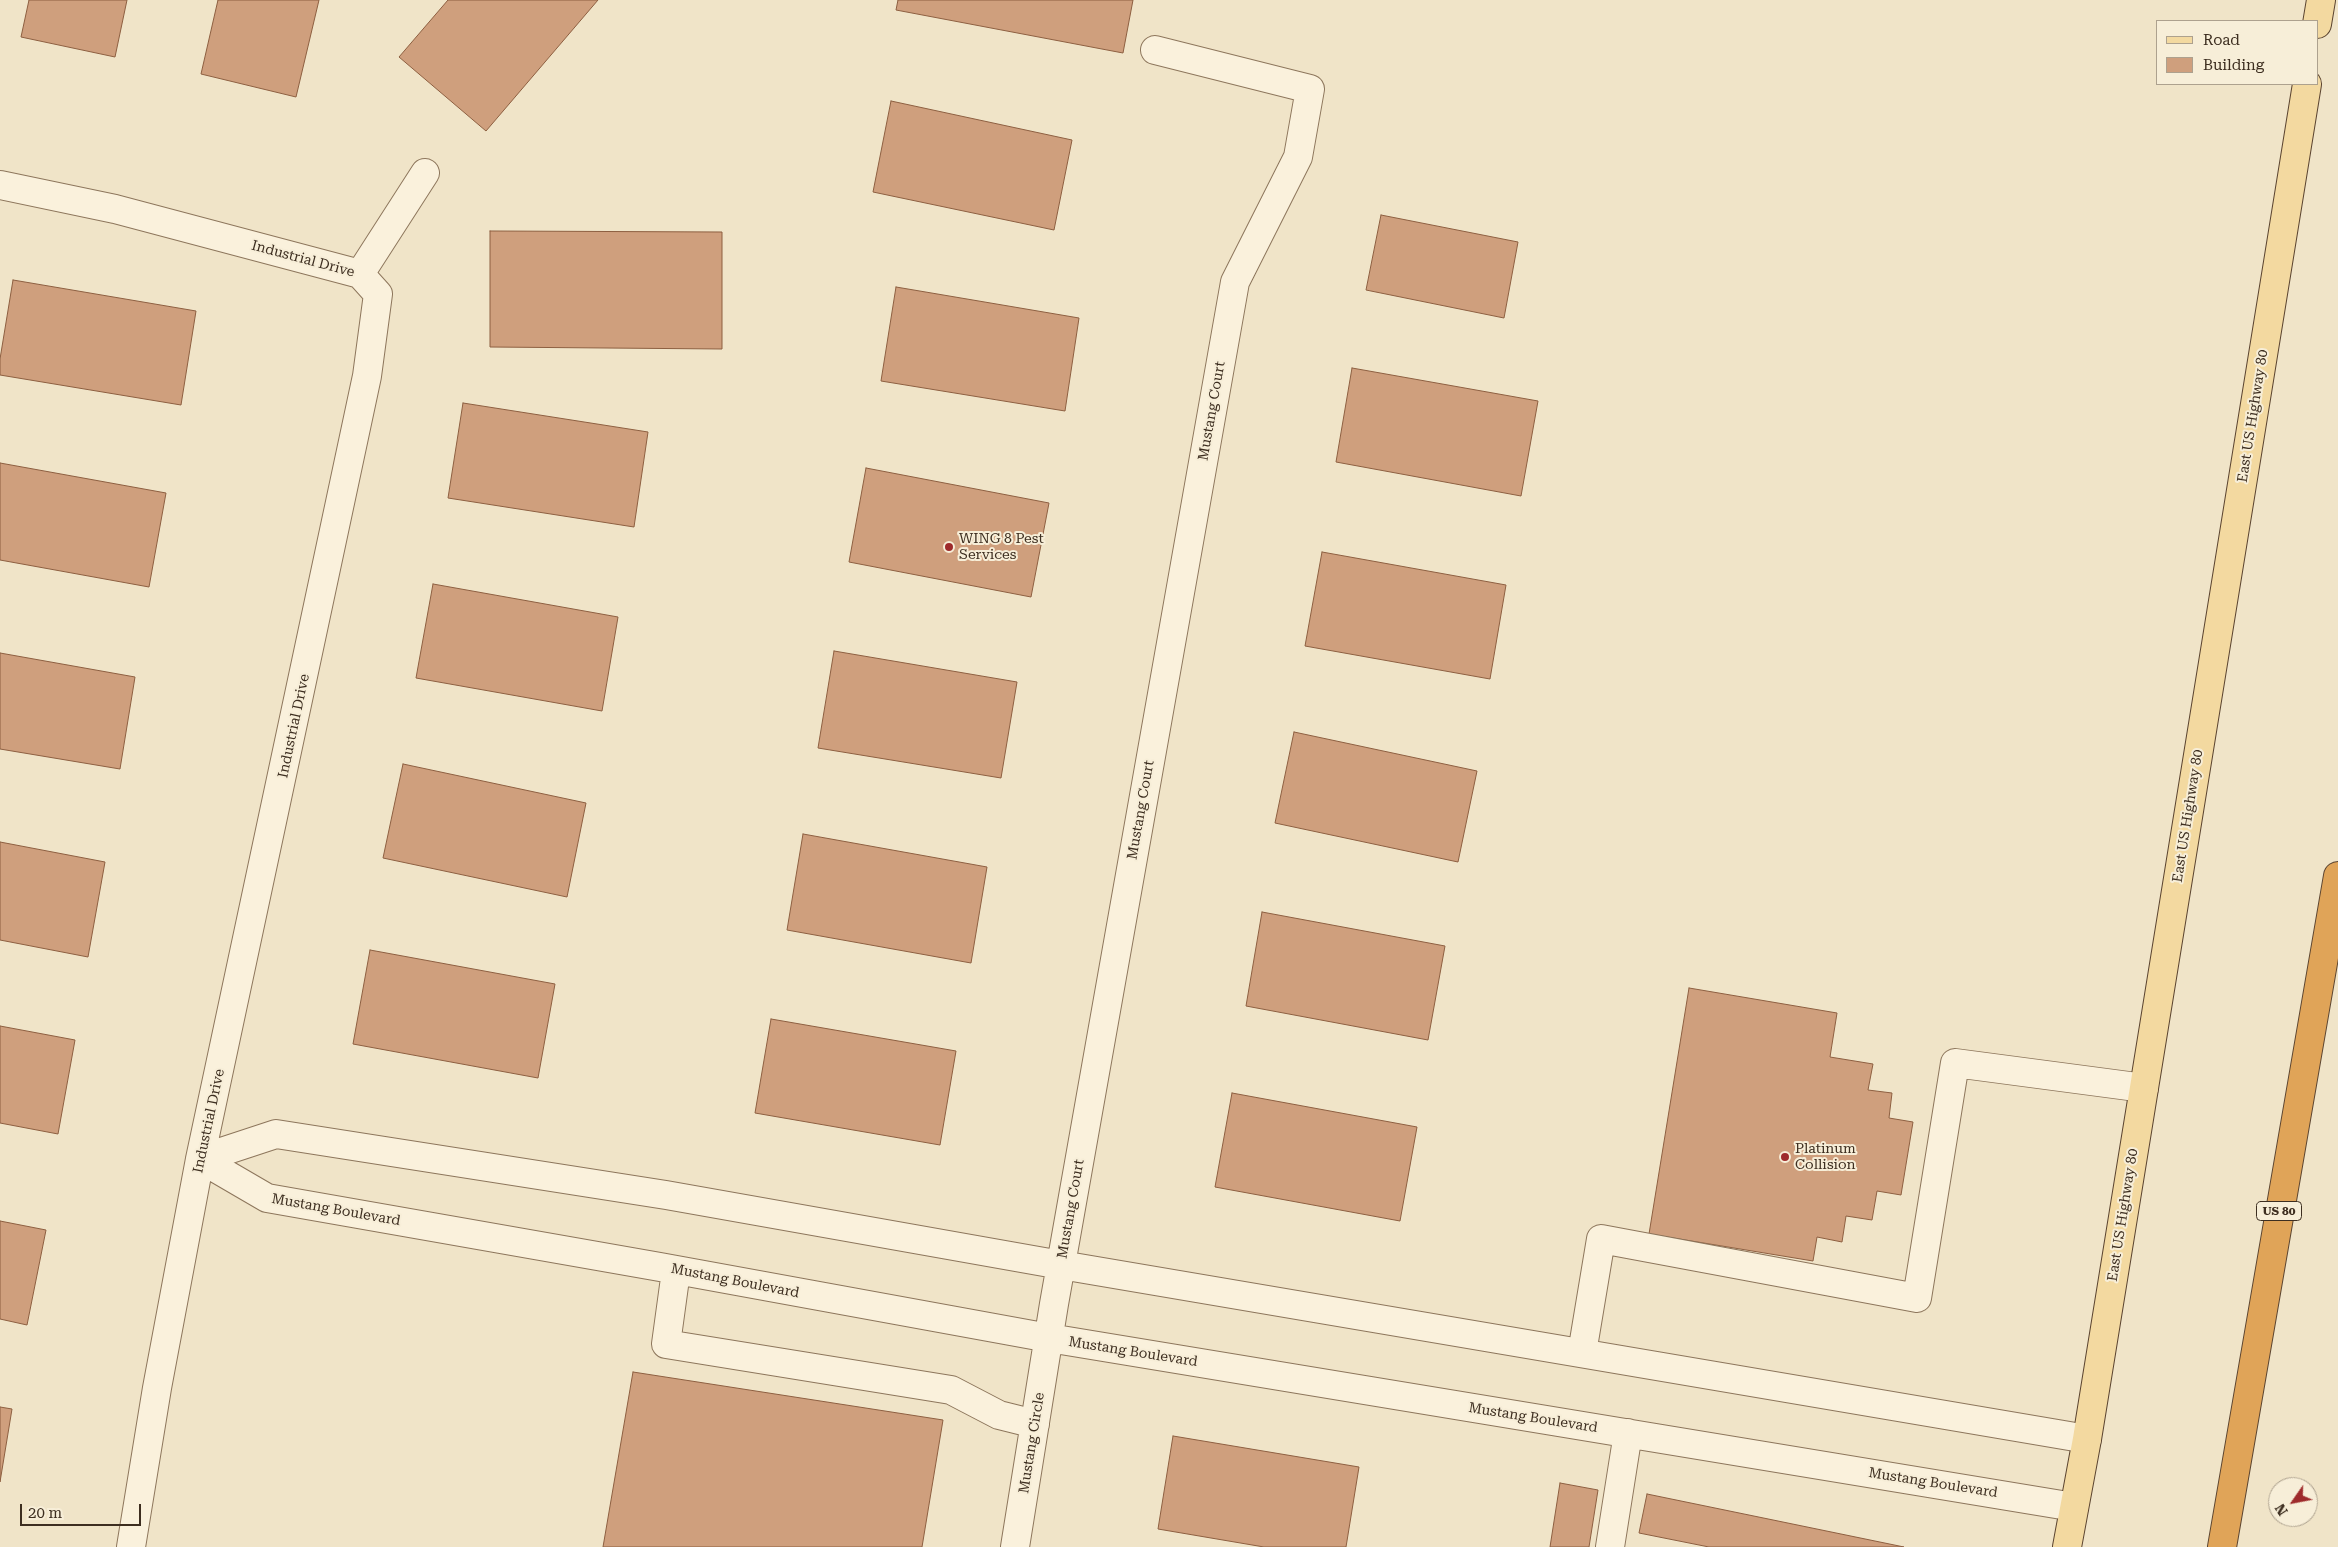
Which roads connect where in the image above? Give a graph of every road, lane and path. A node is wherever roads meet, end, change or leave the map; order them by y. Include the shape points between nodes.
1 (2321, 0) edge
2 (2318, 20) edge
3 (1155, 50) dead end
4 (2307, 85) edge
5 (425, 173) dead end
6 (0, 186) edge
7 (360, 274) junction
8 (2338, 876) edge
9 (2144, 1088) junction
10 (200, 1159) junction
11 (1061, 1265) junction
12 (676, 1270) junction
13 (1049, 1338) junction
14 (1582, 1353) junction
15 (1035, 1424) junction
16 (1628, 1433) junction
17 (2087, 1439) junction
18 (2074, 1507) junction
19 (132, 1547) edge
20 (1015, 1547) edge
21 (1610, 1547) edge
22 (2067, 1547) edge
23 (2222, 1547) edge

1 - 2 main road
3 - 11 street, Mustang Court via 1310,89 1298,157 1234,282
4 - 9 main road, East US Highway 80
5 - 7 street
6 - 7 street, Industrial Drive via 116,209
7 - 10 street, Industrial Drive via 378,294 367,376
8 - 23 highway, US 80
9 - 14 street via 1956,1063 1917,1298 1601,1239
9 - 17 main road, East US Highway 80
10 - 11 street via 276,1134 666,1195
10 - 12 street, Mustang Boulevard via 267,1198
10 - 19 street, Industrial Drive via 157,1388
11 - 13 street, Mustang Court
11 - 14 street
12 - 13 street, Mustang Boulevard
12 - 15 street via 666,1344 950,1390 999,1415
13 - 15 street, Mustang Circle
13 - 16 street, Mustang Boulevard
14 - 17 street
15 - 20 street, Mustang Circle
16 - 18 street, Mustang Boulevard
16 - 21 street
17 - 18 main road, East US Highway 80
18 - 22 main road, East US Highway 80

